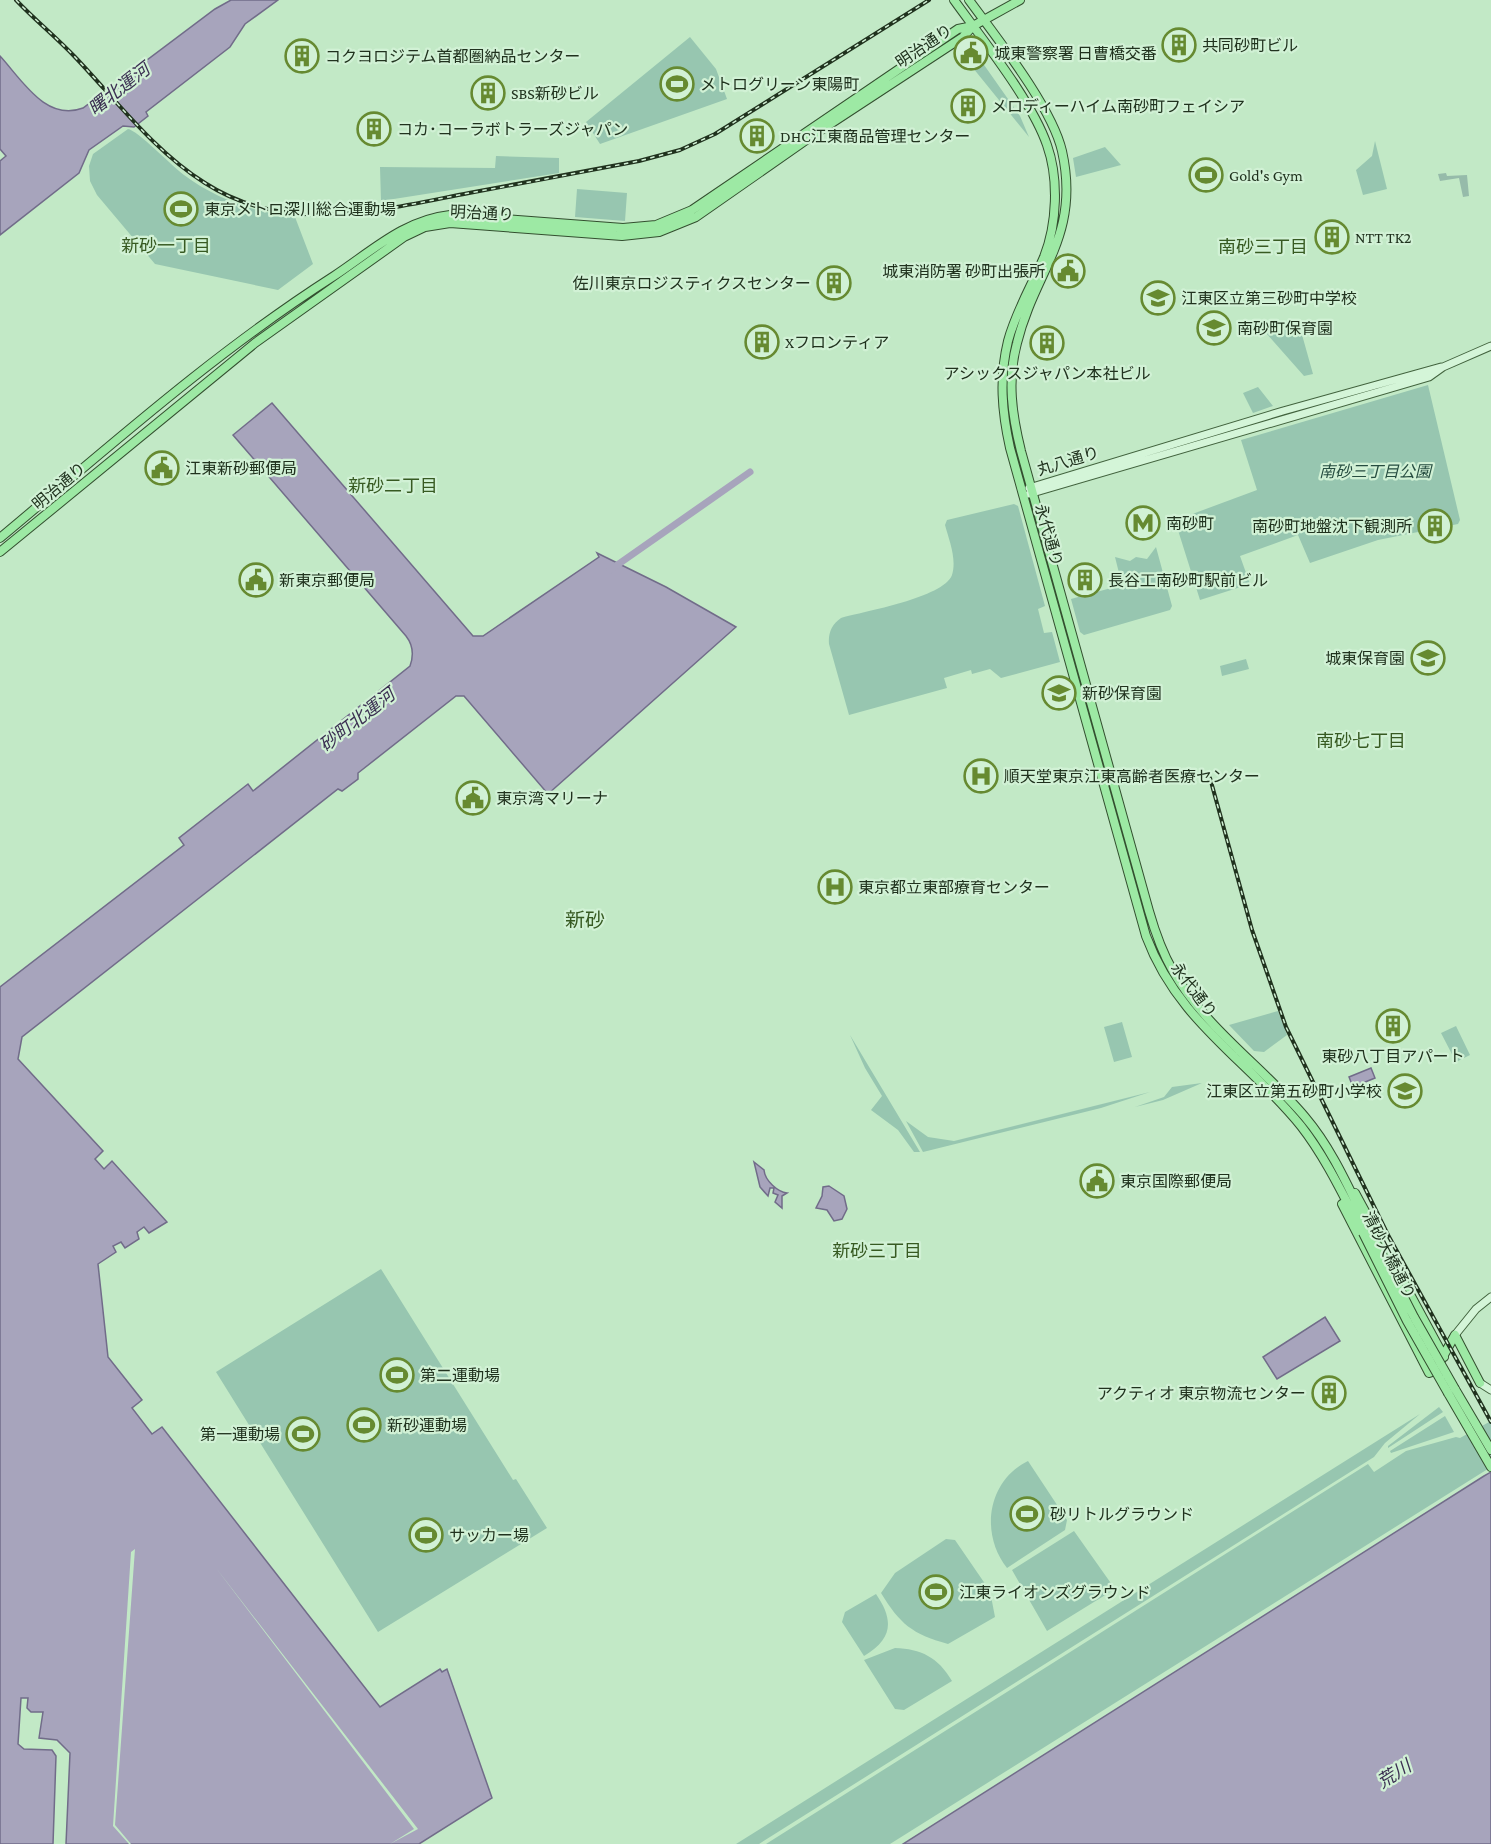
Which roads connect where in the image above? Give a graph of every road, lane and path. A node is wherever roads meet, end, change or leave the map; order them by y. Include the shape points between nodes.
1 (954, 0) edge
2 (969, 0) edge
3 (1020, 0) edge
4 (983, 19) junction
5 (973, 26) junction
6 (1491, 346) edge
7 (1443, 367) junction
8 (1031, 486) junction
9 (1023, 494) junction
10 (1034, 495) junction
11 (0, 538) edge
12 (0, 552) edge
13 (1256, 1067) joint
14 (1244, 1069) joint
15 (1336, 1164) junction
16 (1330, 1172) junction
17 (1366, 1231) junction
18 (1491, 1298) edge
19 (1455, 1335) junction
20 (1444, 1357) junction
21 (1487, 1386) edge
22 (1491, 1450) edge
23 (1491, 1467) edge

1 - 5 main road, 永代通り
2 - 4 main road, 永代通り
3 - 4 main road, 明治通り
4 - 5 main road, 明治通り
4 - 8 main road, 永代通り via 1049,118 1065,168 1067,198 1061,232 1021,329 1013,360 1012,410
5 - 9 main road, 永代通り via 1042,133 1053,176 1048,246 1012,326 1002,372 1003,413
5 - 11 main road, 明治通り via 958,29 698,206 666,222 623,228 450,215 405,227 248,334
5 - 12 main road, 明治通り via 963,37 696,217 670,229 622,236 450,223 404,237 255,343
6 - 7 main road, 丸八通り
7 - 8 main road, 丸八通り
7 - 10 main road, 丸八通り via 1429,377
8 - 9 main road, 丸八通り
8 - 10 main road, 永代通り
9 - 10 main road, 丸八通り
9 - 14 main road, 永代通り via 1152,950 1184,1004
10 - 13 main road, 永代通り via 1161,948 1192,999
13 - 15 main road, 清砂大橋通り via 1306,1119
14 - 16 main road, 清砂大橋通り via 1300,1126
15 - 17 main road, 清砂大橋通り
15 - 20 main road via 1365,1206
16 - 17 main road, 清砂大橋通り
16 - 20 main road via 1347,1217 1429,1373 1435,1371
17 - 22 main road, 清砂大橋通り, bridge
17 - 23 main road, 清砂大橋通り, bridge via 1407,1321
18 - 19 main road via 1476,1309
19 - 20 main road
19 - 21 main road

